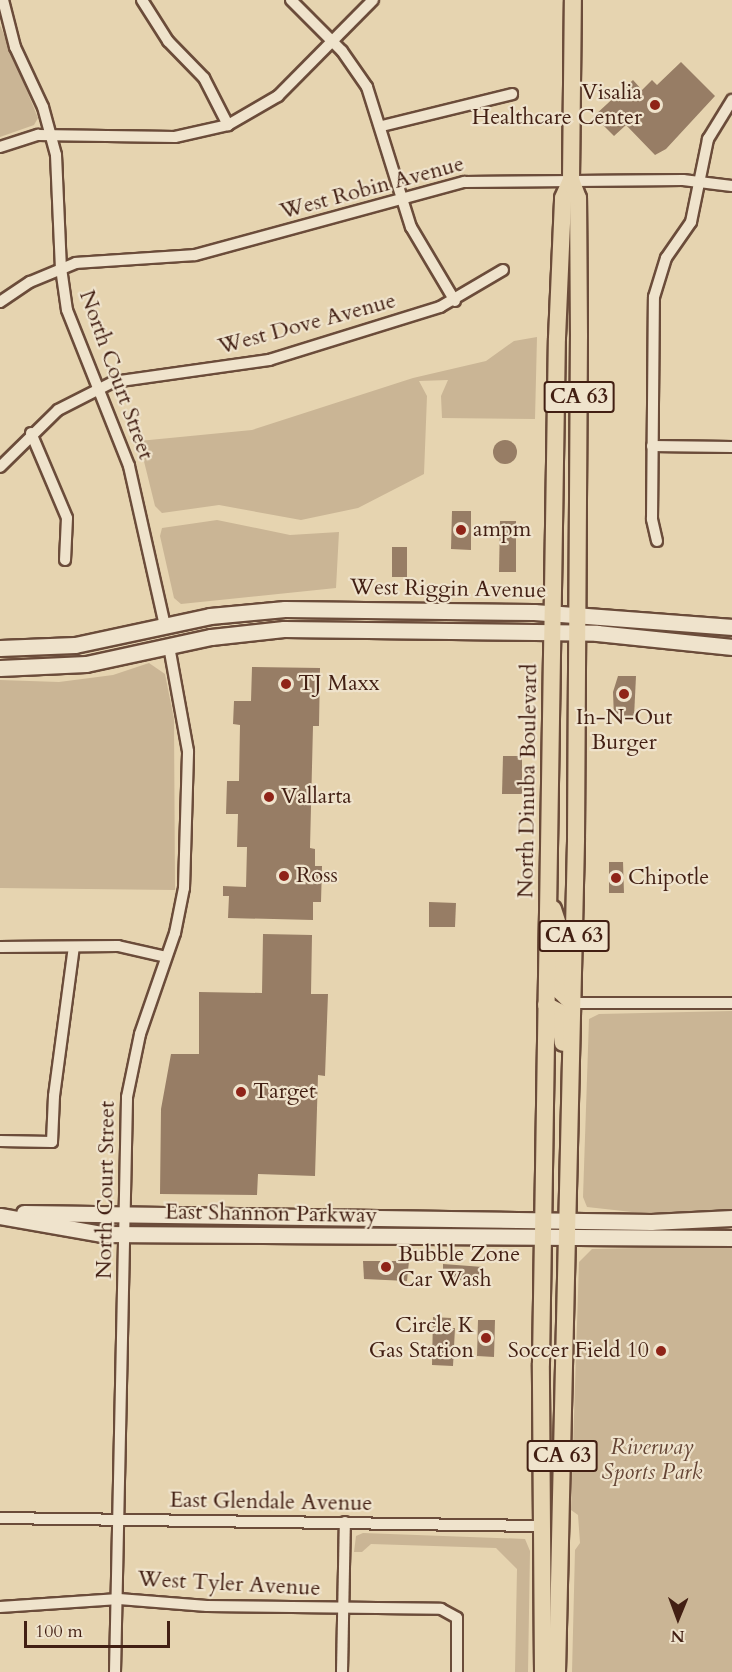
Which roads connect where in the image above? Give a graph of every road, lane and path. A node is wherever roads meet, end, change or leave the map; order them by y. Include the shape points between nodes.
1 (3, 0) edge
2 (142, 0) edge
3 (291, 0) edge
4 (373, 0) edge
5 (573, 0) edge
6 (332, 42) junction
7 (512, 94) dead end
8 (732, 100) edge
9 (228, 125) junction
10 (382, 126) junction
11 (52, 134) junction
12 (0, 147) edge
13 (572, 180) junction
14 (700, 181) junction
15 (732, 186) edge
16 (403, 199) junction
17 (60, 268) junction
18 (504, 270) dead end
19 (455, 301) junction
20 (0, 302) edge
21 (98, 388) junction
22 (31, 433) junction
23 (652, 446) junction
24 (732, 447) edge
25 (0, 467) edge
26 (657, 541) dead end
27 (64, 560) dead end
28 (306, 609) junction
29 (554, 613) junction
30 (577, 614) junction
31 (165, 626) junction
32 (732, 627) edge
33 (553, 632) junction
34 (577, 633) junction
35 (169, 646) junction
36 (732, 647) edge
37 (0, 648) edge
38 (6, 668) edge
39 (548, 897) junction
40 (0, 947) edge
41 (74, 947) junction
42 (166, 957) junction
43 (572, 1003) junction
44 (732, 1003) edge
45 (546, 1005) junction
46 (571, 1096) junction
47 (0, 1141) edge
48 (125, 1214) junction
49 (0, 1215) edge
50 (334, 1218) junction
51 (732, 1218) edge
52 (453, 1220) junction
53 (543, 1221) junction
54 (568, 1221) junction
55 (124, 1234) junction
56 (225, 1236) junction
57 (332, 1238) junction
58 (732, 1238) edge
59 (543, 1239) junction
60 (568, 1240) junction
61 (541, 1384) junction
62 (0, 1518) edge
63 (120, 1519) junction
64 (345, 1522) junction
65 (542, 1526) junction
66 (560, 1536) junction
67 (119, 1599) junction
68 (0, 1607) edge
69 (344, 1608) junction
70 (552, 1671) edge
71 (115, 1672) edge
72 (342, 1672) edge
73 (457, 1672) edge

1 - 11 street, North Court Street via 15,47
2 - 9 street via 168,41 204,78
3 - 6 street
4 - 6 street
5 - 13 main road, North Dinuba Boulevard / CA 63
6 - 9 street via 278,96
6 - 10 street via 363,80
7 - 10 street
8 - 14 street via 708,139
9 - 11 street via 175,137
10 - 16 street
11 - 12 street
11 - 17 street, North Court Street via 59,184
13 - 14 street, West Robin Avenue
13 - 16 street, West Robin Avenue via 482,180
13 - 29 main road, North Dinuba Boulevard / CA 63 via 562,198
13 - 30 main road, North Dinuba Boulevard / CA 63 via 578,210
14 - 15 street, West Robin Avenue
14 - 23 street via 691,222 666,258 654,297
16 - 17 street, West Robin Avenue via 195,255 109,258
16 - 19 street via 418,242
17 - 20 street, West Robin Avenue
17 - 21 street, North Court Street via 71,322
18 - 19 street, West Dove Avenue
19 - 21 street, West Dove Avenue via 252,364 147,374
21 - 22 street, West Dove Avenue via 58,410
21 - 31 street, North Court Street via 133,477
22 - 25 street, West Dove Avenue
22 - 27 street via 67,519
23 - 24 street
23 - 26 street via 652,519
28 - 29 main road, West Riggin Avenue
28 - 31 main road, West Riggin Avenue via 231,613
28 - 35 main road via 189,629 174,634
29 - 30 main road, West Riggin Avenue
29 - 33 main road, North Dinuba Boulevard / CA 63
30 - 32 main road, West Riggin Avenue
30 - 34 main road, North Dinuba Boulevard / CA 63
31 - 37 main road, West Riggin Avenue via 75,645
31 - 38 main road via 159,639 152,641
33 - 34 main road, West Riggin Avenue
33 - 35 main road, West Riggin Avenue via 284,629 245,631
33 - 39 main road, North Dinuba Boulevard / CA 63
34 - 36 main road, West Riggin Avenue
34 - 43 main road, North Dinuba Boulevard / CA 63
35 - 38 main road, West Riggin Avenue via 86,663
35 - 42 street, North Court Street via 182,704 188,763 184,888
39 - 43 main road via 559,928 560,991
39 - 45 main road, North Dinuba Boulevard / CA 63
40 - 41 street
41 - 42 street via 118,946
41 - 47 street via 54,1096 52,1142
42 - 48 street, North Court Street via 140,1034 127,1097
43 - 44 street
43 - 46 main road, North Dinuba Boulevard / CA 63
45 - 46 main road via 559,1011
45 - 53 main road, North Dinuba Boulevard / CA 63
46 - 54 main road, North Dinuba Boulevard / CA 63
48 - 49 main road, East Shannon Parkway
48 - 50 main road, East Shannon Parkway
48 - 55 street, North Court Street
49 - 55 main road, East Shannon Parkway
50 - 52 main road, East Shannon Parkway
50 - 56 main road via 320,1229 263,1228
51 - 54 main road, East Shannon Parkway
52 - 53 main road, East Shannon Parkway
52 - 57 main road via 401,1229 340,1231
53 - 54 main road, East Shannon Parkway
53 - 59 main road, North Dinuba Boulevard / CA 63
54 - 60 main road, North Dinuba Boulevard / CA 63
55 - 56 main road, East Shannon Parkway
55 - 63 street, North Court Street
56 - 57 main road, East Shannon Parkway
57 - 59 main road, East Shannon Parkway
58 - 60 main road, East Shannon Parkway
59 - 60 main road, East Shannon Parkway
59 - 61 main road, North Dinuba Boulevard / CA 63
60 - 66 main road, North Dinuba Boulevard / CA 63
61 - 65 main road, North Dinuba Boulevard / CA 63
61 - 66 main road via 549,1415 548,1520
62 - 63 street, East Glendale Avenue
63 - 64 street, East Glendale Avenue
63 - 67 street, North Court Street
64 - 65 street, East Glendale Avenue
64 - 69 street
65 - 70 main road via 553,1542
66 - 70 main road, North Dinuba Boulevard / CA 63
67 - 68 street, West Tyler Avenue
67 - 69 street, West Tyler Avenue
67 - 71 street, North Court Street
69 - 72 street
69 - 73 street, West Tyler Avenue via 441,1609 455,1614

